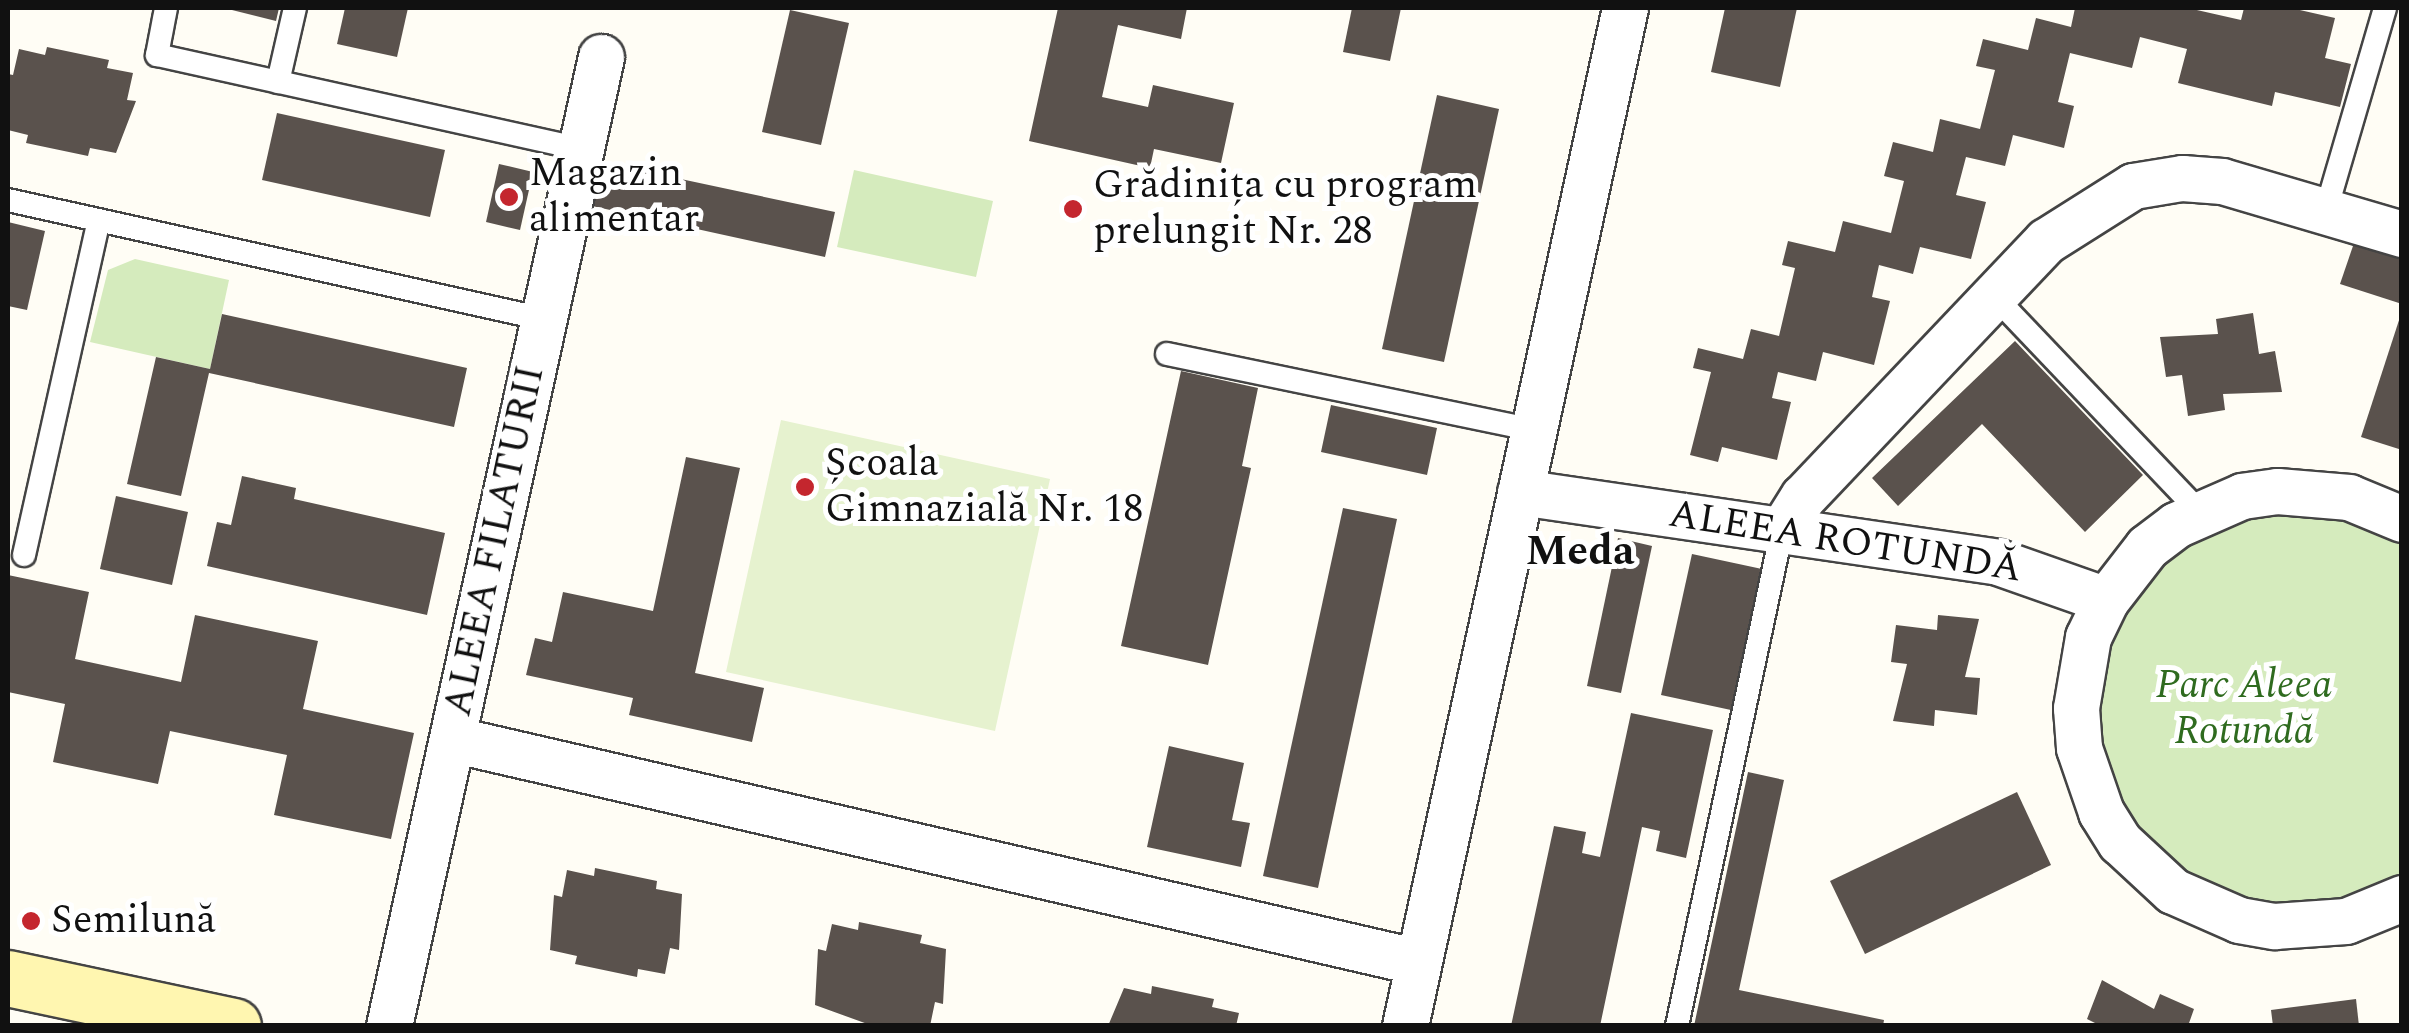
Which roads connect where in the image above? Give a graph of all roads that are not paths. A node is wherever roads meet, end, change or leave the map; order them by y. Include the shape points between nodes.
1 (166, 8) edge
2 (295, 8) edge
3 (1625, 8) edge
4 (2385, 8) edge
5 (601, 57) dead end
6 (278, 82) junction
7 (581, 150) junction
8 (8, 200) edge
9 (2326, 210) junction
10 (99, 220) junction
11 (2402, 234) edge
12 (1994, 296) junction
13 (544, 319) junction
14 (1166, 354) dead end
15 (1534, 430) junction
16 (1520, 492) junction
17 (2200, 512) junction
18 (2402, 519) edge
19 (1782, 530) junction
20 (24, 555) dead end
21 (2106, 600) junction
22 (452, 739) junction
23 (2402, 898) edge
24 (1419, 962) junction
25 (8, 978) edge
26 (234, 1026) edge
27 (389, 1026) edge
28 (1405, 1026) edge
29 (1677, 1026) edge

1 - 6 lane via 157,55
2 - 6 lane
3 - 15 street
4 - 9 lane
5 - 7 street, ALEEA FILATURII
6 - 7 lane
7 - 13 street, ALEEA FILATURII
8 - 10 lane
9 - 11 street
9 - 12 street via 2222,181 2182,178 2133,186 2046,241
10 - 13 lane
10 - 20 lane
12 - 17 lane
12 - 19 street via 1804,498
13 - 22 street, ALEEA FILATURII
14 - 15 lane
15 - 16 street
16 - 19 street, ALEEA ROTUNDĂ
16 - 24 street
17 - 18 street via 2242,496 2313,491
17 - 21 street via 2147,547
19 - 21 street, ALEEA ROTUNDĂ via 1998,562
19 - 29 lane
21 - 23 street via 2079,672 2078,743 2102,812 2145,868 2205,908 2274,926 2346,920
22 - 24 street
22 - 27 street, ALEEA FILATURII
24 - 28 street
25 - 26 main road

